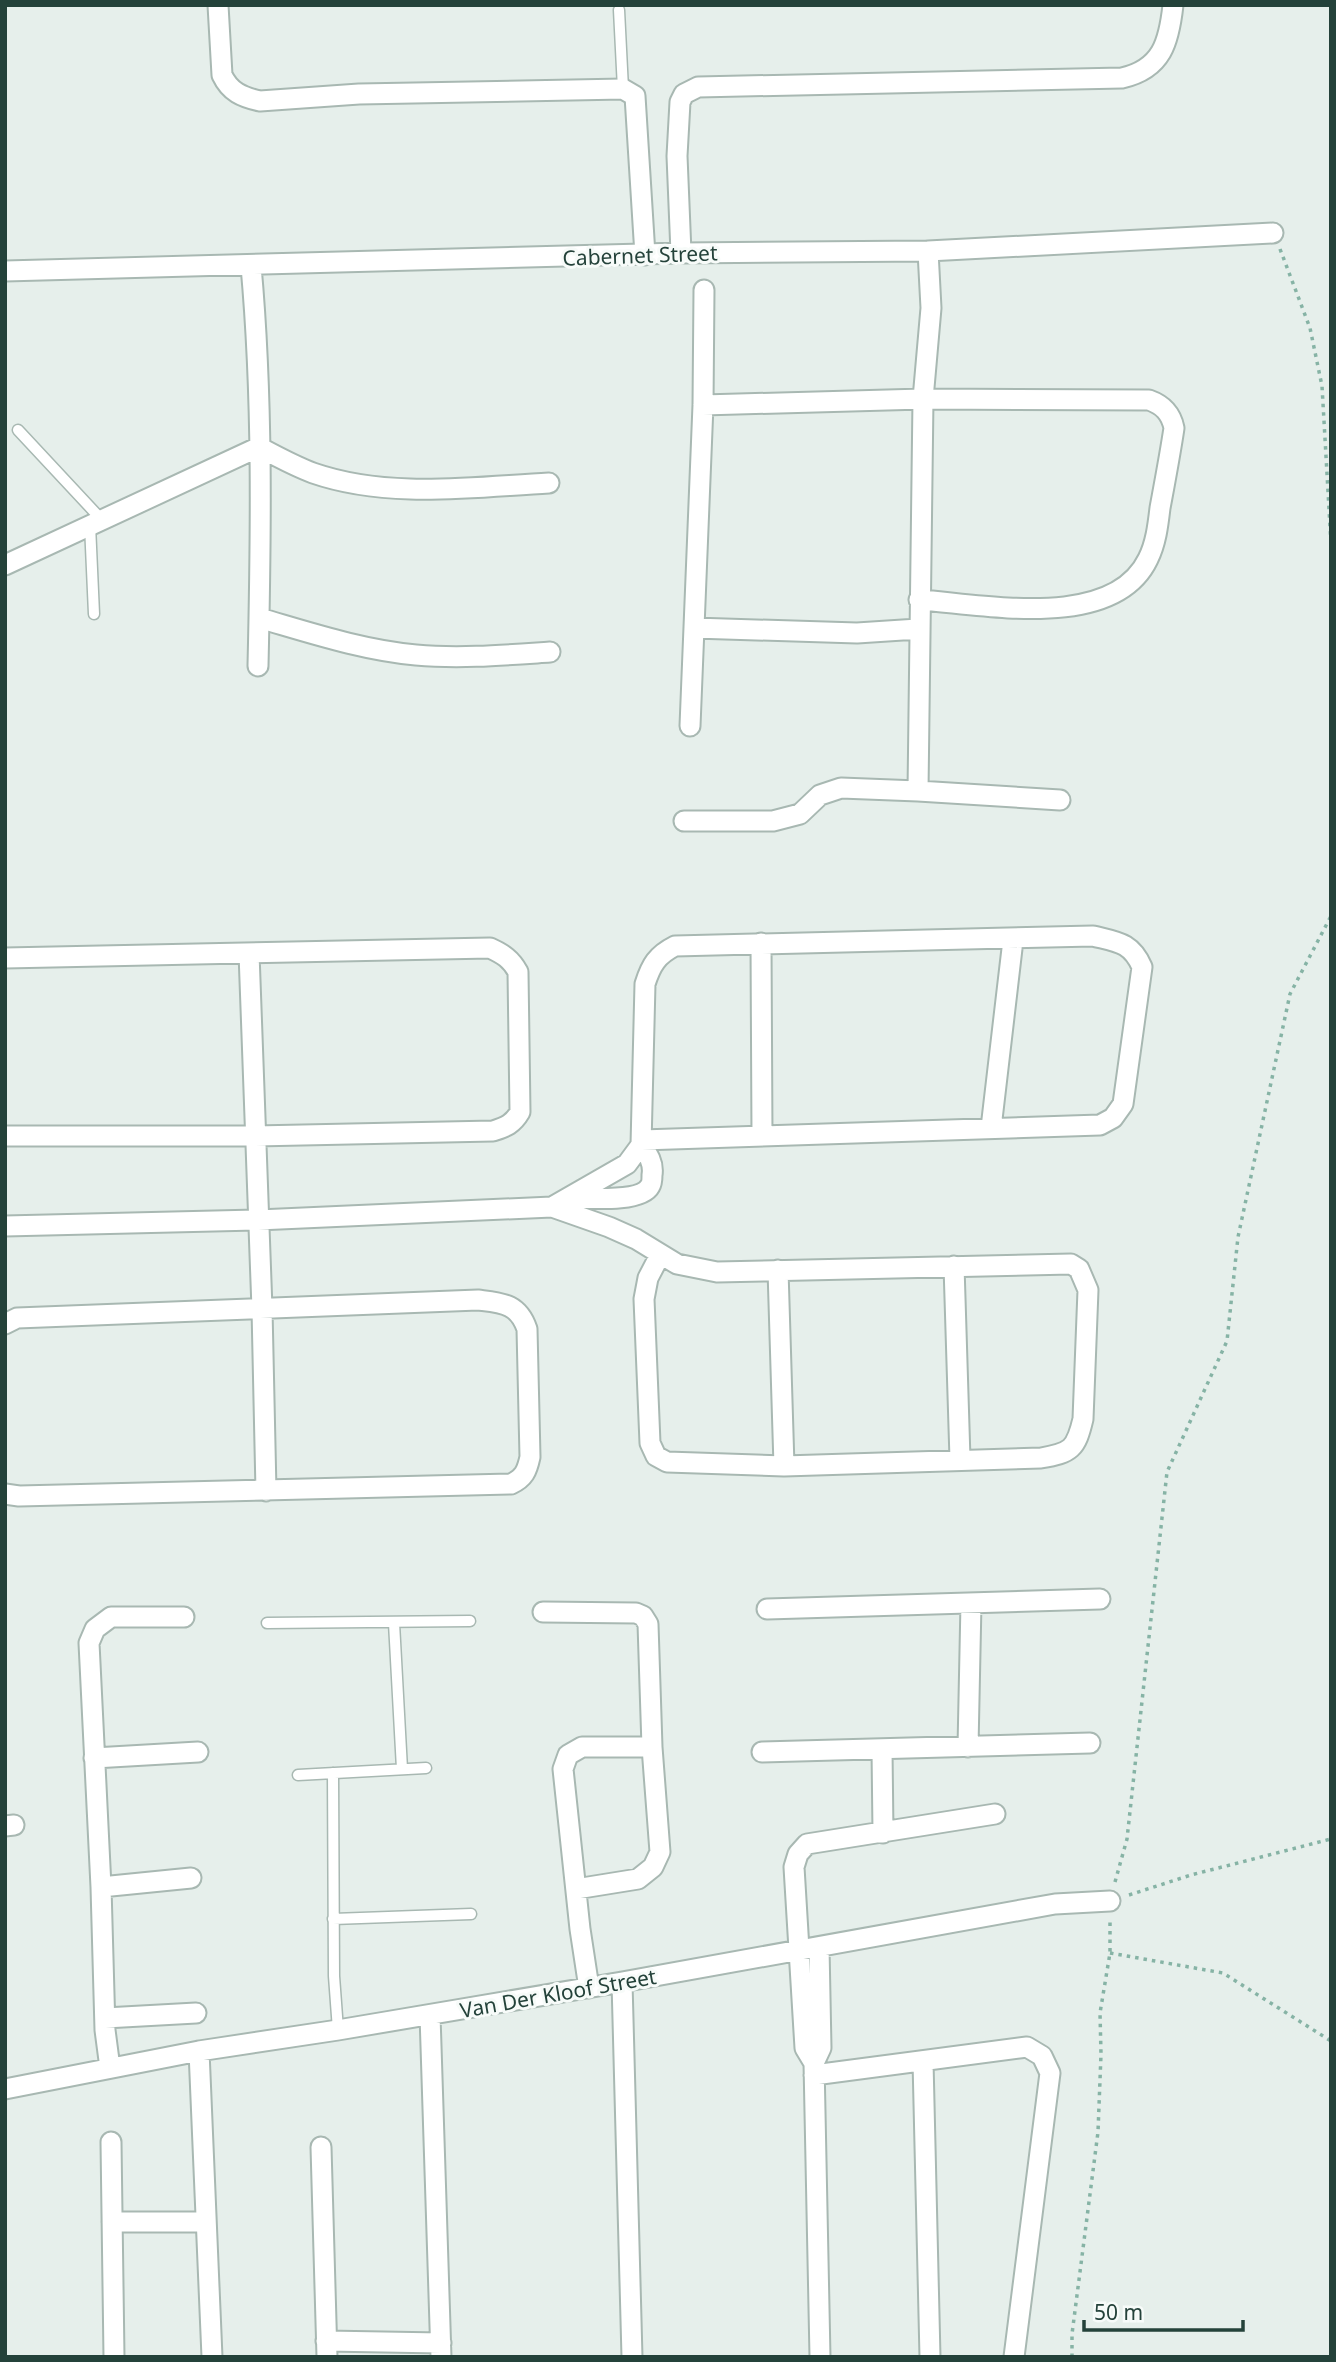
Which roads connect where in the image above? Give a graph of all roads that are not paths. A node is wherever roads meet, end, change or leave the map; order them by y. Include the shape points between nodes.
1 (218, 5) edge
2 (1173, 5) edge
3 (619, 10) dead end
4 (623, 89) junction
5 (1273, 233) road end
6 (928, 251) junction
7 (681, 253) junction
8 (645, 255) junction
9 (251, 266) junction
10 (5, 271) edge
11 (704, 290) dead end
12 (923, 399) junction
13 (703, 405) junction
14 (18, 430) dead end
15 (259, 447) junction
16 (549, 483) dead end
17 (96, 522) junction
18 (5, 565) edge
19 (919, 600) junction
20 (94, 614) dead end
21 (259, 618) junction
22 (694, 628) junction
23 (918, 629) junction
24 (550, 652) dead end
25 (258, 666) dead end
26 (690, 726) dead end
27 (918, 791) junction
28 (1060, 800) dead end
29 (684, 821) dead end
30 (1013, 940) junction
31 (761, 943) junction
32 (248, 953) junction
33 (5, 958) edge
34 (991, 1128) junction
35 (762, 1135) junction
36 (5, 1136) edge
37 (255, 1136) junction
38 (641, 1143) junction
39 (560, 1203) junction
40 (258, 1220) junction
41 (5, 1226) edge
42 (660, 1255) junction
43 (954, 1266) junction
44 (778, 1270) junction
45 (262, 1308) junction
46 (5, 1324) edge
47 (960, 1459) junction
48 (783, 1466) junction
49 (267, 1491) junction
50 (5, 1494) edge
51 (1100, 1599) dead end
52 (971, 1603) junction
53 (767, 1609) dead end
54 (543, 1612) dead end
55 (184, 1617) dead end
56 (470, 1621) dead end
57 (267, 1623) dead end
58 (394, 1623) junction
59 (1090, 1743) dead end
60 (968, 1746) junction
61 (652, 1747) junction
62 (882, 1749) junction
63 (198, 1752) dead end
64 (762, 1752) dead end
65 (94, 1758) junction
66 (426, 1768) dead end
67 (402, 1769) junction
68 (333, 1773) junction
69 (298, 1775) dead end
70 (995, 1814) dead end
71 (883, 1833) junction
72 (191, 1878) dead end
73 (101, 1887) junction
74 (576, 1889) junction
75 (1110, 1901) road end
76 (471, 1914) dead end
77 (333, 1919) junction
78 (819, 1947) junction
79 (799, 1951) junction
80 (622, 1982) junction
81 (590, 1987) junction
82 (811, 1992) junction
83 (196, 2013) dead end
84 (429, 2015) junction
85 (105, 2018) junction
86 (338, 2030) junction
87 (199, 2051) junction
88 (923, 2062) junction
89 (110, 2068) junction
90 (814, 2069) junction
91 (5, 2089) edge
92 (111, 2143) dead end
93 (321, 2147) dead end
94 (205, 2221) junction
95 (113, 2222) junction
96 (327, 2349) edge
97 (441, 2350) edge
98 (114, 2357) edge
99 (212, 2357) edge
100 (632, 2357) edge
101 (820, 2357) edge
102 (930, 2357) edge
103 (1014, 2357) edge

1 - 4 street via 222,75 227,85 260,101 359,94
2 - 7 street via 1166,46 1137,75 1122,78 690,90 680,102
3 - 4 lane
4 - 8 street via 635,96
5 - 6 street, Cabernet Street
6 - 7 street, Cabernet Street
6 - 12 street via 931,308
7 - 8 street, Cabernet Street
8 - 9 street, Cabernet Street
9 - 10 street, Cabernet Street
9 - 15 street
11 - 13 street
12 - 13 street
12 - 19 street
12 - 19 street via 1149,400 1164,407 1174,428 1154,544 1139,574 1124,586 1066,609
13 - 22 street
14 - 17 lane
15 - 16 street via 312,473 362,485 428,489
15 - 17 street
15 - 21 street
17 - 18 street
17 - 20 lane
19 - 23 street
21 - 24 street via 339,642 417,655
21 - 25 street
22 - 23 street via 857,633
22 - 26 street
23 - 27 street
27 - 28 street
27 - 29 street via 841,788 820,795 800,814 772,821
30 - 31 street
30 - 34 street
30 - 34 street via 1093,936 1122,943 1136,954 1142,967 1123,1104 1113,1118 1100,1125
31 - 35 street
31 - 38 street via 675,946 650,967 645,984
32 - 33 street
32 - 37 street
32 - 37 street via 489,948 513,962 518,972 520,1112 506,1127 493,1131
34 - 35 street
35 - 38 street
36 - 37 street
37 - 40 street
38 - 39 street via 627,1164
38 - 39 street via 653,1171 643,1193
39 - 40 street
39 - 42 street
40 - 41 street
40 - 45 street
42 - 44 street via 677,1264 717,1272
42 - 48 street via 644,1299 650,1443 656,1456 667,1462
43 - 44 street
43 - 47 street
43 - 47 street via 1071,1264 1079,1269 1088,1290 1083,1419 1073,1448 1041,1458
44 - 48 street
45 - 46 street via 17,1318
45 - 49 street
45 - 49 street via 478,1300 516,1310 527,1328 530,1457 521,1479 511,1484
47 - 48 street
49 - 50 street
51 - 52 street
52 - 53 street
52 - 60 street
54 - 61 street via 643,1616 648,1624
55 - 65 street via 111,1618 95,1629 89,1643
56 - 58 lane
57 - 58 lane
58 - 67 lane
59 - 60 street
60 - 62 street
61 - 74 street via 660,1852 653,1867 638,1879
61 - 74 street via 582,1747 568,1755 563,1769
62 - 64 street
62 - 71 street
63 - 65 street
65 - 73 street
66 - 67 lane
67 - 68 lane
68 - 69 lane
68 - 77 lane
70 - 71 street
71 - 79 street via 807,1844 798,1854 794,1867
72 - 73 street
73 - 85 street
74 - 81 street
75 - 78 street, Van Der Kloof Street via 1055,1904
76 - 77 lane
77 - 86 lane
78 - 79 street, Van Der Kloof Street
78 - 82 street
79 - 80 street, Van Der Kloof Street
79 - 82 street
80 - 81 street, Van Der Kloof Street
80 - 100 street
81 - 84 street, Van Der Kloof Street
82 - 90 street via 805,2048
83 - 85 street
84 - 86 street, Van Der Kloof Street
84 - 97 street
85 - 89 street
86 - 87 street, Van Der Kloof Street
87 - 89 street, Van Der Kloof Street
87 - 94 street
88 - 90 street
88 - 102 street
88 - 103 street via 1027,2047 1047,2063 1050,2073
89 - 91 street, Van Der Kloof Street
90 - 101 street
92 - 95 street
93 - 96 street
94 - 95 street
94 - 99 street
95 - 98 street
96 - 97 street

